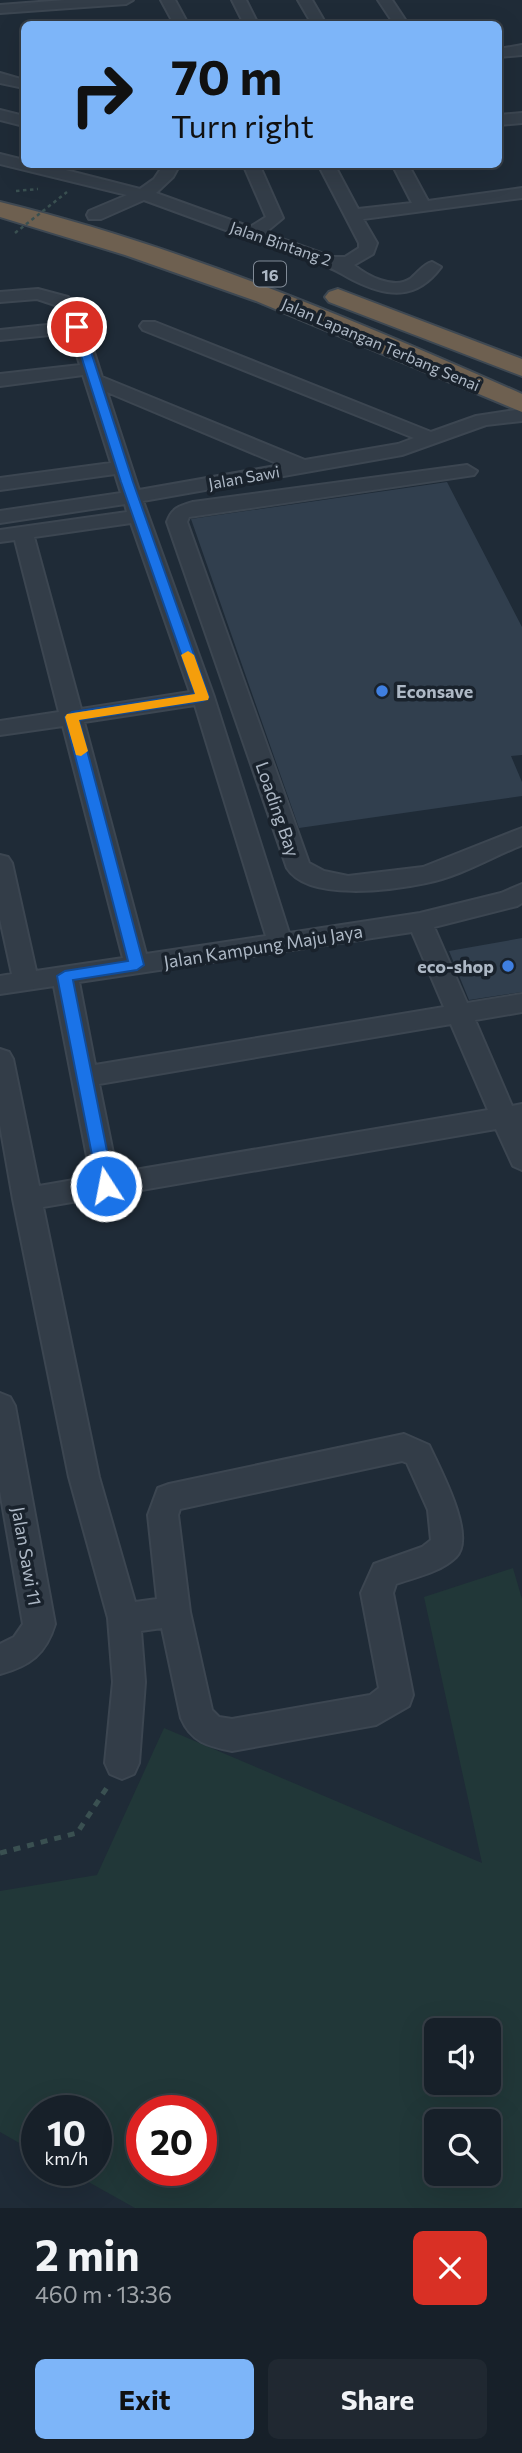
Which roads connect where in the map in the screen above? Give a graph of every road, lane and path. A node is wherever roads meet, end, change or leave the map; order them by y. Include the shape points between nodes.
1 (126, 0) edge
2 (168, 0) edge
3 (239, 0) edge
4 (305, 0) edge
5 (385, 0) edge
6 (0, 9) edge
7 (179, 21) edge
8 (250, 21) edge
9 (317, 21) edge
10 (399, 21) edge
11 (522, 50) edge
12 (502, 53) edge
13 (0, 78) edge
14 (21, 84) edge
15 (0, 115) edge
16 (522, 118) edge
17 (21, 120) edge
18 (502, 120) edge
19 (0, 159) edge
20 (21, 164) edge
21 (37, 168) edge
22 (170, 168) edge
23 (253, 168) edge
24 (328, 168) edge
25 (402, 168) edge
26 (0, 187) edge
27 (67, 192) dead end
28 (522, 193) edge
29 (142, 194) junction
30 (430, 205) dead end
31 (0, 209) edge
32 (95, 215) junction
33 (353, 215) junction
34 (15, 233) dead end
35 (252, 234) junction
36 (343, 264) junction
37 (432, 267) dead end
38 (0, 297) edge
39 (149, 326) dead end
40 (77, 327) junction
41 (0, 335) edge
42 (522, 368) edge
43 (91, 374) junction
44 (0, 380) edge
45 (485, 387) junction
46 (522, 404) edge
47 (522, 415) edge
48 (483, 420) junction
49 (432, 439) junction
50 (122, 467) junction
51 (303, 467) junction
52 (467, 471) dead end
53 (0, 484) edge
54 (135, 506) junction
55 (0, 517) edge
56 (23, 532) junction
57 (0, 536) edge
58 (221, 648) junction
59 (187, 652) junction
60 (203, 697) junction
61 (72, 717) junction
62 (0, 728) edge
63 (522, 836) edge
64 (0, 863) edge
65 (515, 900) edge
66 (420, 922) junction
67 (280, 943) junction
68 (137, 965) junction
69 (65, 976) junction
70 (26, 982) junction
71 (0, 985) edge
72 (522, 1003) edge
73 (460, 1013) junction
74 (0, 1059) edge
75 (84, 1077) junction
76 (513, 1116) edge
77 (522, 1159) edge
78 (106, 1186) junction
79 (27, 1199) junction
80 (0, 1406) edge
81 (174, 1612) junction
82 (124, 1618) junction
83 (39, 1624) joint
84 (0, 1660) edge
85 (122, 1763) joint
86 (0, 1853) edge

1 - 6 street via 105,8
2 - 7 street
3 - 8 street
4 - 9 street
5 - 10 street
11 - 12 street
13 - 14 street
15 - 17 street
16 - 18 street
19 - 20 street, Jalan Bintang 2
21 - 29 street, Jalan Bintang 2
22 - 29 street via 165,178
23 - 35 street via 275,218
24 - 33 street, Jalan Bintang 2
25 - 33 street via 421,204
26 - 32 highway, Jalan Lapangan Terbang Senai / 16
27 - 34 path, bridge
28 - 30 street
29 - 32 street
29 - 35 street, Jalan Bintang 2
31 - 45 highway, Jalan Lapangan Terbang Senai / 16 via 66,227 302,309
32 - 42 highway, Jalan Lapangan Terbang Senai / 16 via 324,292
33 - 36 street, Jalan Bintang 2 via 368,250
35 - 36 street, Jalan Bintang 2
36 - 37 street via 352,274 395,290 423,279
38 - 40 street via 38,294 62,301
39 - 49 street
40 - 41 street
40 - 43 street
43 - 44 street
43 - 50 street
43 - 51 street
45 - 46 highway, Jalan Lapangan Terbang Senai / 16
45 - 48 street via 490,401
47 - 48 street, Jalan Sawi
48 - 49 street, Jalan Sawi
49 - 51 street, Jalan Sawi
50 - 53 street
50 - 54 street
51 - 54 street, Jalan Sawi
52 - 58 street via 183,511 177,522
54 - 55 street, Jalan Sawi
54 - 56 street
54 - 59 street
56 - 57 street
56 - 61 street
58 - 59 street
58 - 63 street, Loading Bay via 299,868 318,878 348,884 426,875
59 - 60 street
60 - 61 street
60 - 67 street
61 - 62 street
61 - 68 street
64 - 70 street
65 - 66 street, Jalan Kampung Maju Jaya
66 - 67 street, Jalan Kampung Maju Jaya
66 - 73 street
67 - 68 street, Jalan Kampung Maju Jaya
68 - 69 street, Jalan Kampung Maju Jaya
69 - 70 street, Jalan Kampung Maju Jaya
69 - 75 street
70 - 71 street, Jalan Kampung Maju Jaya
72 - 73 street
73 - 75 street
73 - 76 street
74 - 79 street
75 - 78 street
76 - 77 street
76 - 78 street
78 - 79 street
79 - 82 street via 84,1477
80 - 83 street, Jalan Sawi 11
81 - 81 street via 197,1718 209,1731 232,1735 376,1709 397,1695 377,1593 385,1574 432,1557 447,1546 443,1510 418,1454 404,1447 169,1499 163,1515
81 - 82 street
82 - 85 street via 129,1682
83 - 84 street via 36,1637 20,1654
85 - 86 path via 77,1833

